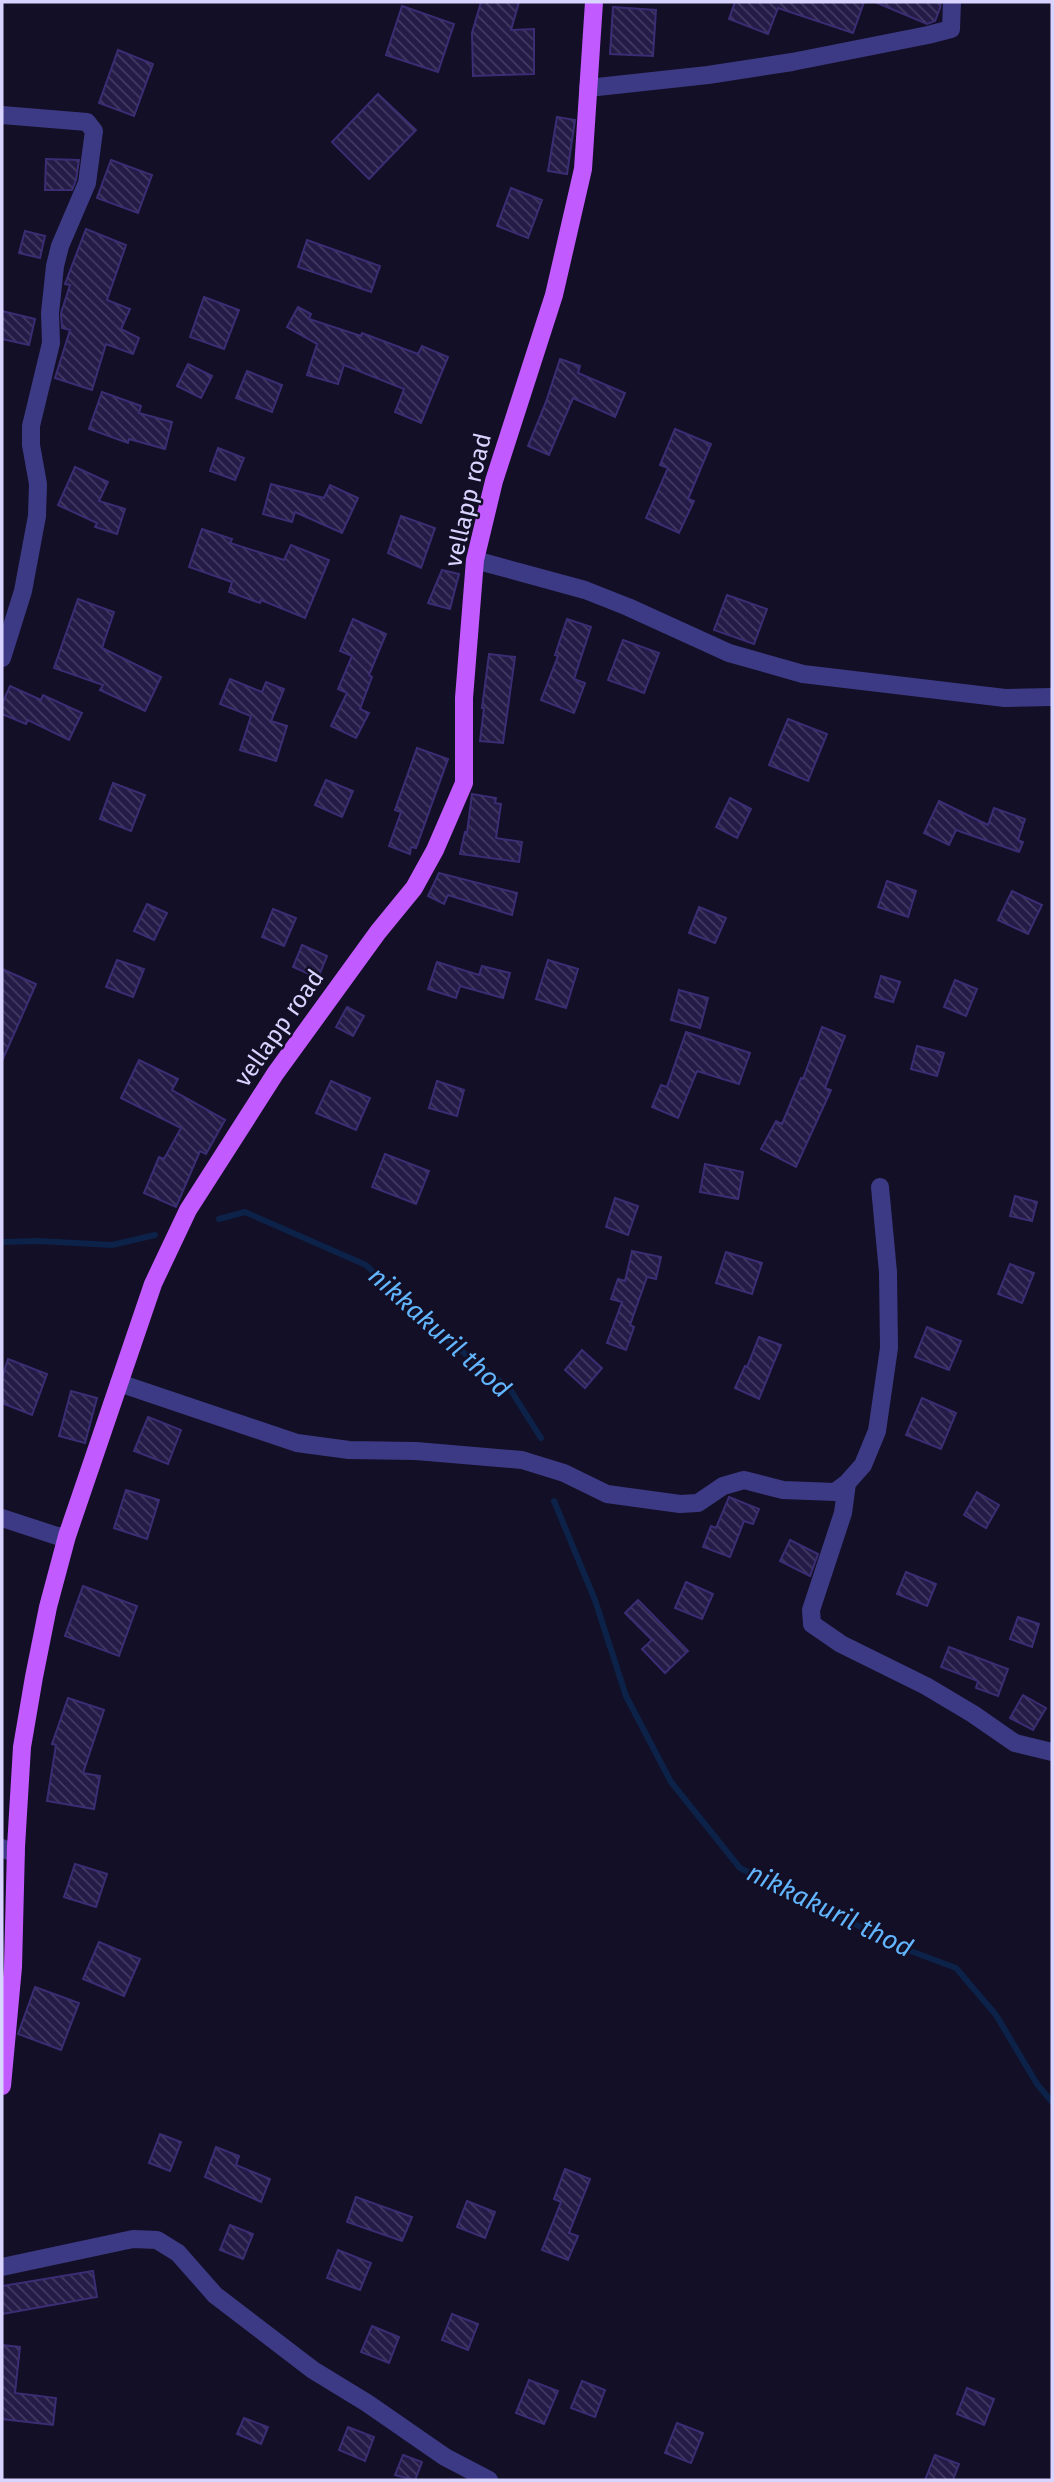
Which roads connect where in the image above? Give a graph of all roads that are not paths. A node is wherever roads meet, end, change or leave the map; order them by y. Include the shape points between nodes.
1 (594, 2) edge
2 (952, 2) edge
3 (588, 88) junction
4 (2, 115) edge
5 (475, 559) junction
6 (2, 658) edge
7 (1052, 697) edge
8 (880, 1187) dead end
9 (118, 1384) junction
10 (847, 1483) junction
11 (2, 1517) edge
12 (67, 1536) junction
13 (1052, 1752) edge
14 (9, 1851) edge
15 (2, 2086) edge
16 (2, 2267) edge
17 (489, 2480) edge

1 - 3 main road, vellapp road
2 - 3 street via 951,29 928,35 792,62
3 - 5 main road, vellapp road via 583,169 554,295 494,481
4 - 6 street via 88,122 94,131 87,183 55,266 51,342 31,426 37,516 23,591
5 - 7 street via 585,590 730,653 803,674 1005,698
5 - 9 main road, vellapp road via 464,698 464,783 414,888 275,1074 188,1210 153,1284
8 - 10 street via 889,1348 877,1431 863,1465
9 - 10 street via 297,1443 522,1460 564,1473 607,1494 689,1504 744,1480 814,1493 835,1492
9 - 12 main road, vellapp road
10 - 13 street via 843,1513 811,1610 813,1624 1015,1742
11 - 12 street
12 - 14 main road, vellapp road via 48,1607 22,1747
14 - 15 main road, vellapp road via 13,1967
16 - 17 street via 133,2239 157,2239 178,2253 215,2295 313,2370 445,2457

